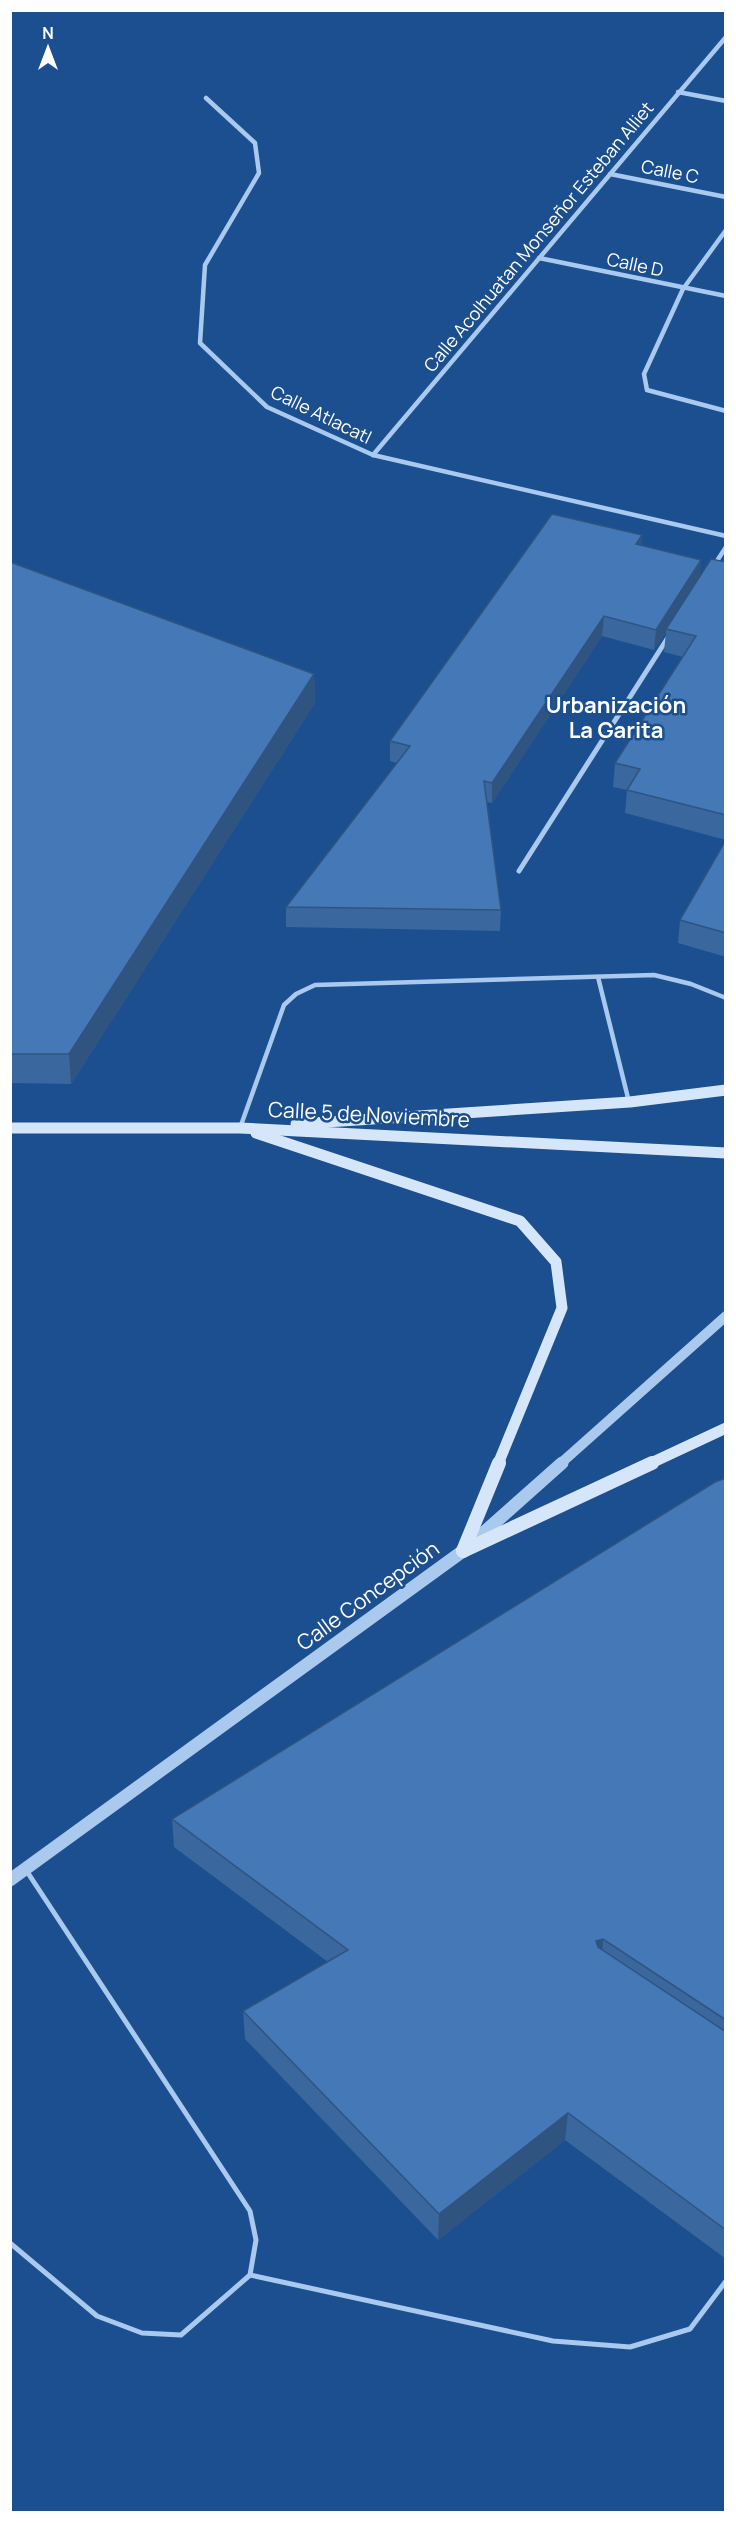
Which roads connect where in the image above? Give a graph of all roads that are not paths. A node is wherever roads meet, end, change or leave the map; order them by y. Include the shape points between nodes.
1 (726, 37) edge
2 (678, 92) junction
3 (206, 98) dead end
4 (726, 101) edge
5 (610, 174) junction
6 (726, 197) edge
7 (726, 230) edge
8 (539, 258) junction
9 (683, 289) junction
10 (726, 296) edge
11 (726, 411) edge
12 (373, 455) junction
13 (726, 536) edge
14 (726, 547) edge
15 (710, 572) edge
16 (672, 631) edge
17 (519, 871) dead end
18 (598, 976) junction
19 (726, 998) edge
20 (726, 1090) edge
21 (630, 1102) junction
22 (10, 1128) edge
23 (240, 1128) junction
24 (726, 1153) edge
25 (726, 1316) edge
26 (726, 1428) edge
27 (463, 1551) junction
28 (26, 1870) junction
29 (10, 1881) edge
30 (10, 2243) edge
31 (250, 2275) junction
32 (726, 2282) edge

1 - 2 street, Calle Acolhuatan Monseñor Esteban Alliet
2 - 4 street
2 - 5 street, Calle Acolhuatan Monseñor Esteban Alliet
3 - 12 street, Calle Atlacatl via 255,143 259,173 205,265 200,343 267,407
5 - 6 street, Calle C
5 - 8 street, Calle Acolhuatan Monseñor Esteban Alliet
7 - 9 street
8 - 9 street, Calle D
8 - 12 street, Calle Acolhuatan Monseñor Esteban Alliet
9 - 10 street, Calle D
9 - 11 street via 644,374 647,390
12 - 13 street, Calle Atlacatl
14 - 15 street
16 - 17 street
18 - 19 lane via 654,975
18 - 21 lane
18 - 23 lane via 315,985 284,1005
20 - 21 main road
21 - 23 main road
22 - 23 main road, Calle 5 de Noviembre
23 - 24 main road, Calle 5 de Noviembre
23 - 27 main road via 520,1221 556,1262 562,1308
25 - 27 street, Calle Concepción
26 - 27 main road
27 - 28 street, Calle Concepción
28 - 29 street, Calle Concepción
28 - 31 lane via 249,2211 256,2240
30 - 31 lane via 96,2316 142,2332 181,2335
31 - 32 lane via 553,2341 630,2347 690,2329

